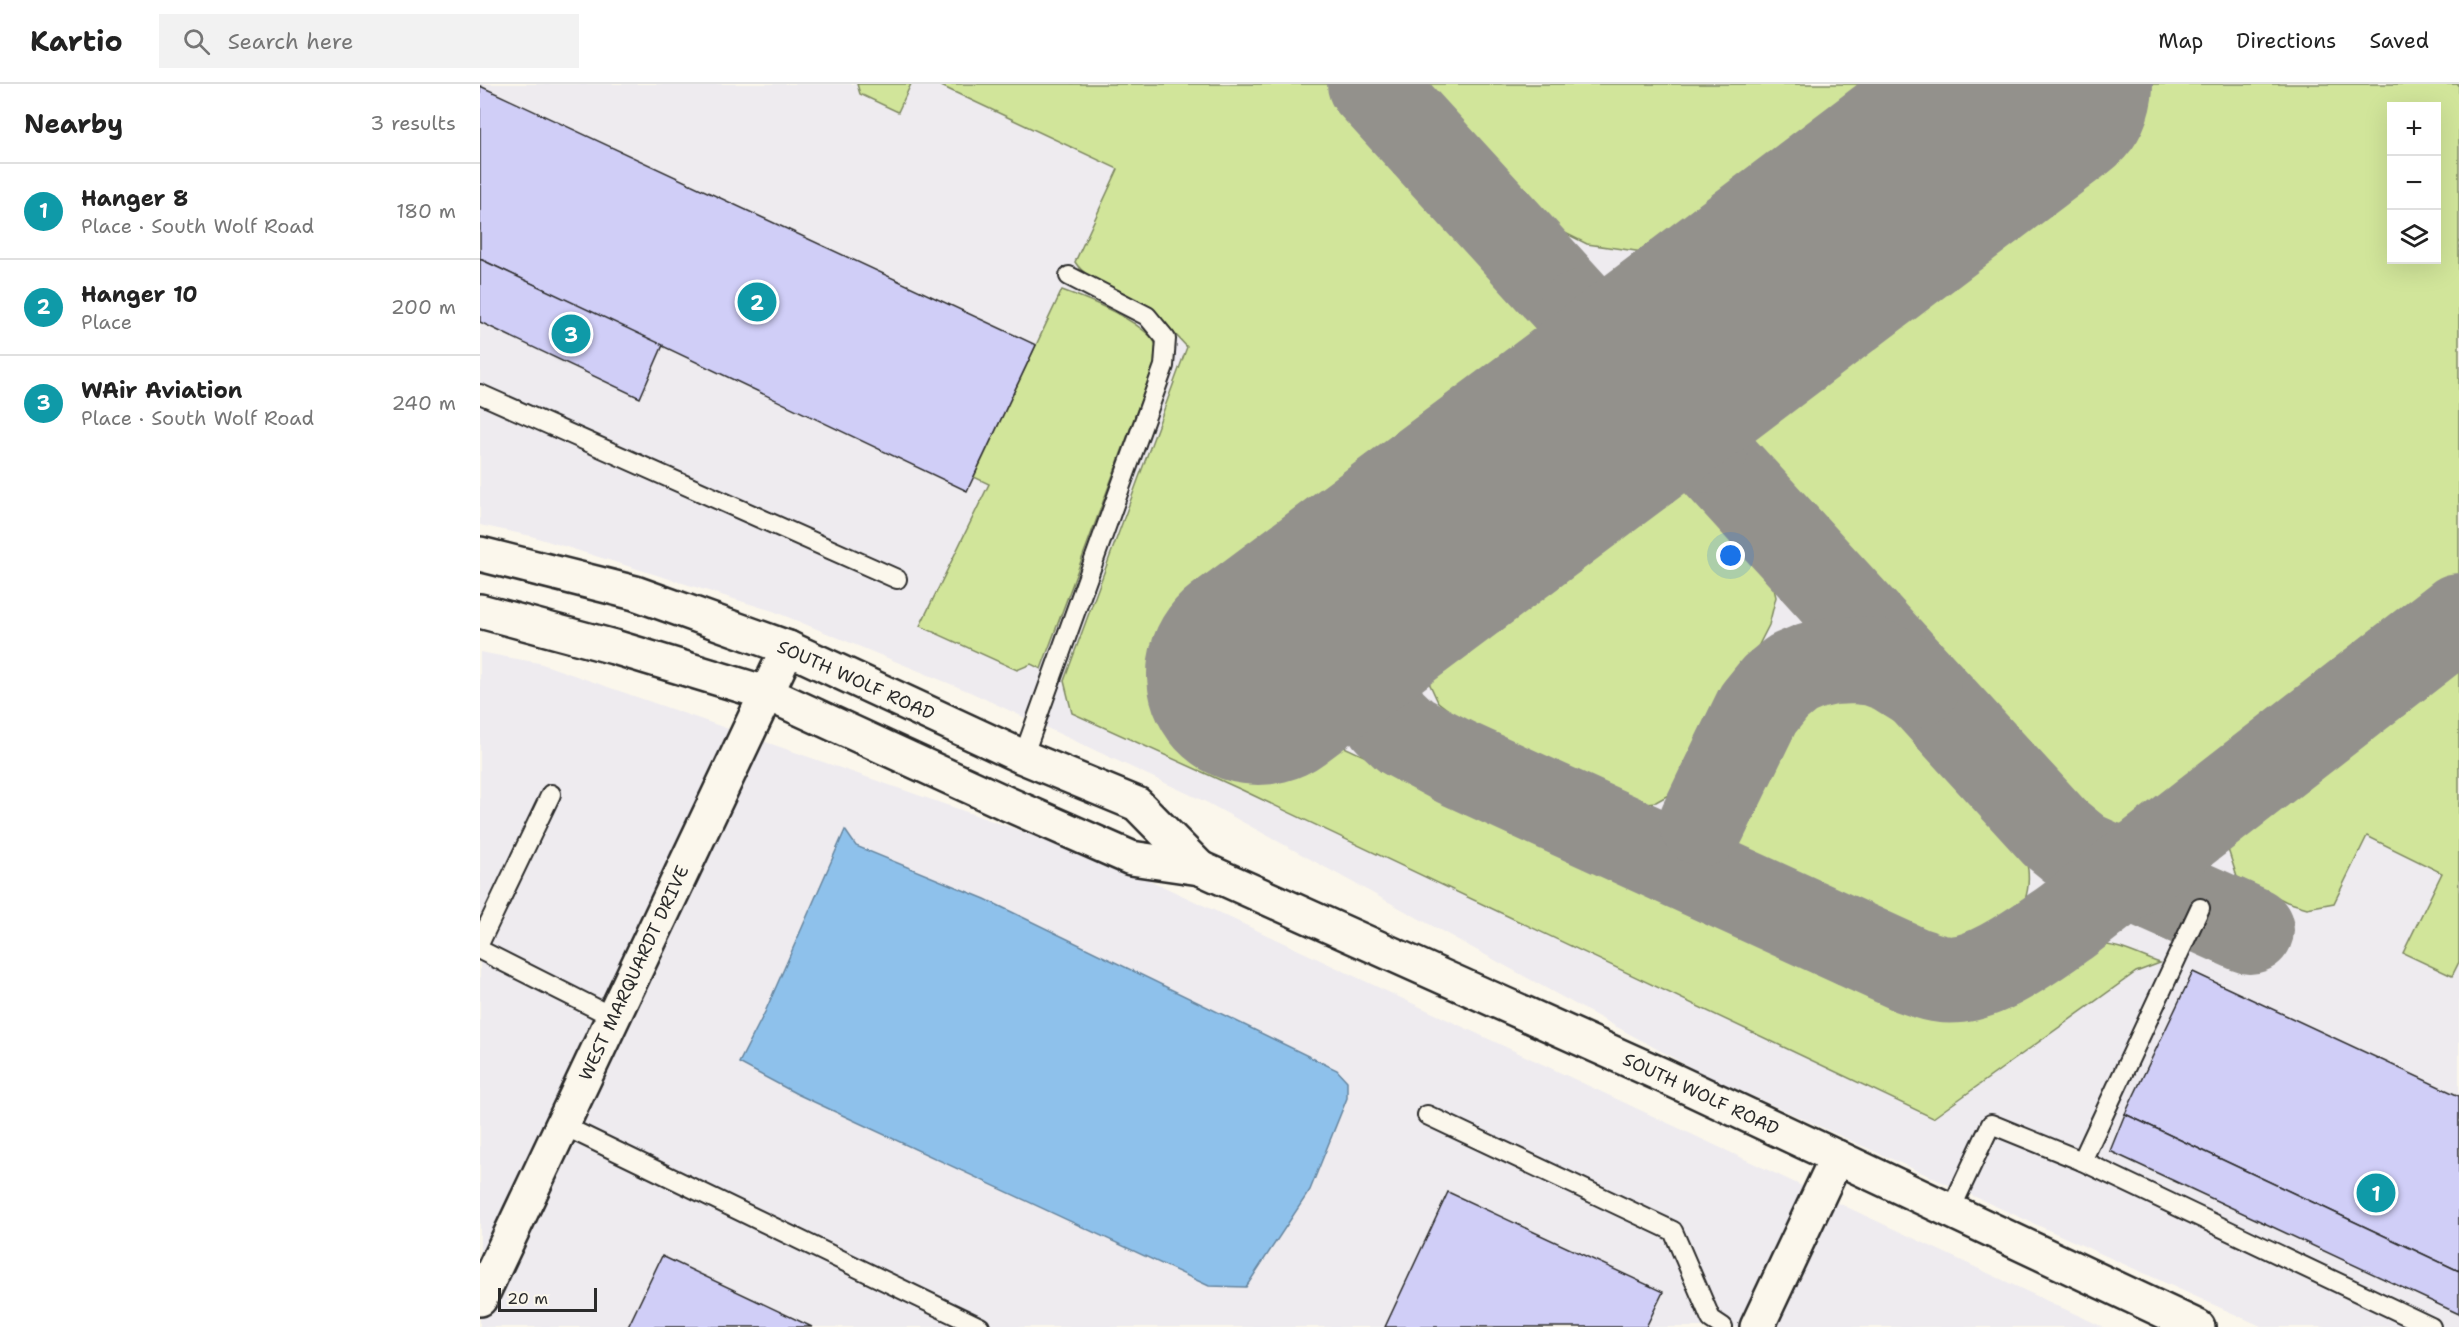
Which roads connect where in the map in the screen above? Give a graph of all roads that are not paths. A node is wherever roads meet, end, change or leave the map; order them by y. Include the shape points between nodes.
1 (1069, 276) dead end
2 (480, 394) edge
3 (480, 554) edge
4 (897, 579) dead end
5 (480, 611) edge
6 (788, 648) junction
7 (766, 693) junction
8 (1023, 757) junction
9 (551, 794) dead end
10 (1200, 868) junction
11 (2200, 908) dead end
12 (480, 942) edge
13 (480, 950) edge
14 (613, 1017) junction
15 (1427, 1114) dead end
16 (562, 1125) junction
17 (1837, 1157) junction
18 (2082, 1161) junction
19 (1950, 1211) junction
20 (480, 1299) edge
21 (980, 1327) edge
22 (1723, 1327) edge
23 (1757, 1327) edge
24 (2198, 1327) edge
25 (2431, 1327) edge

1 - 8 lane via 1147,316 1166,339 1164,366
2 - 4 lane
3 - 6 main road, SOUTH WOLF ROAD via 635,593
5 - 7 main road, SOUTH WOLF ROAD
6 - 7 main road, WEST MARQUARDT DRIVE
6 - 8 main road, SOUTH WOLF ROAD
7 - 10 main road, SOUTH WOLF ROAD via 1131,858
7 - 14 main road, WEST MARQUARDT DRIVE
8 - 10 main road, SOUTH WOLF ROAD via 1137,804
9 - 12 lane
10 - 17 main road, SOUTH WOLF ROAD
11 - 18 lane
13 - 14 lane
14 - 16 main road, WEST MARQUARDT DRIVE
15 - 22 lane via 1673,1231 1711,1319
16 - 20 main road, WEST MARQUARDT DRIVE
16 - 21 lane
17 - 19 main road, SOUTH WOLF ROAD
17 - 23 main road
18 - 19 lane via 1991,1124
18 - 25 lane
19 - 24 main road, SOUTH WOLF ROAD

